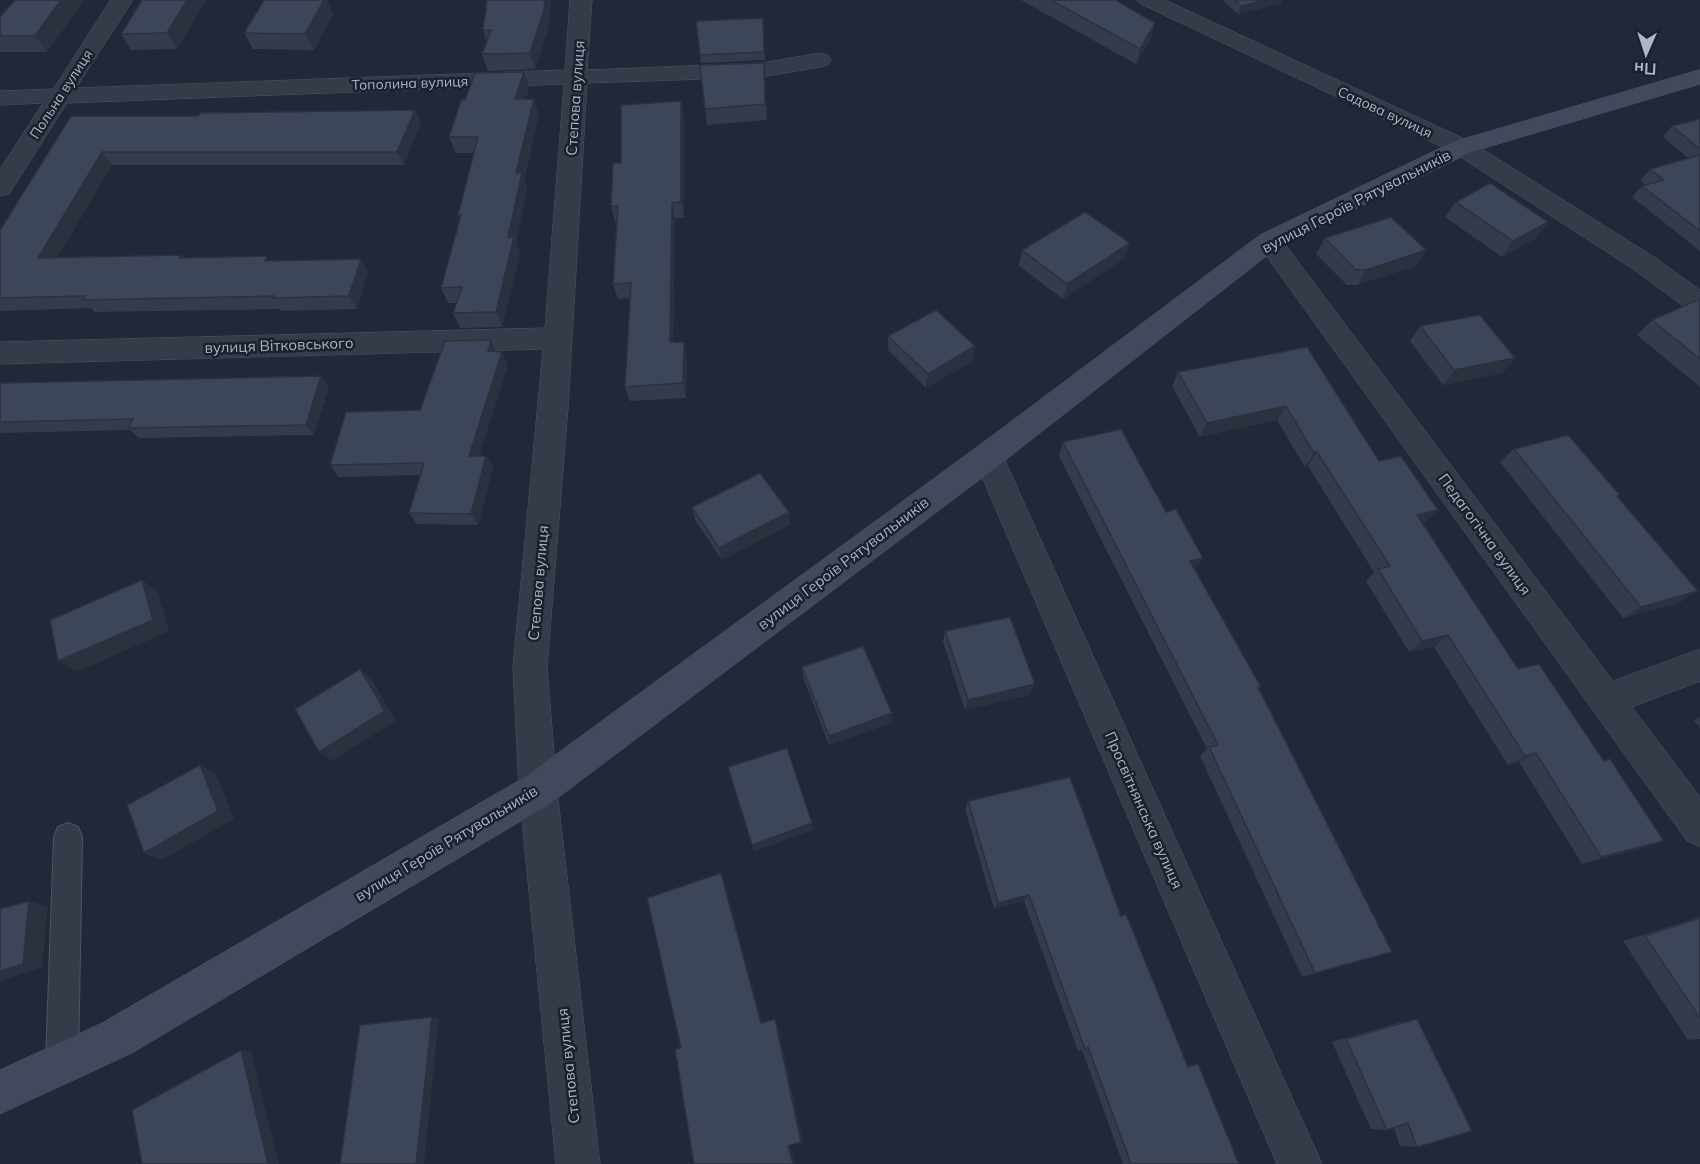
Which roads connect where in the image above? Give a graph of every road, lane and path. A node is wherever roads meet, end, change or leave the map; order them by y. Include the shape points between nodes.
1 (123, 0) edge
2 (581, 0) edge
3 (1148, 0) edge
4 (820, 60) dead end
5 (577, 77) junction
6 (1700, 77) edge
7 (59, 96) junction
8 (0, 98) edge
9 (1462, 147) junction
10 (0, 188) edge
11 (1269, 241) junction
12 (1700, 304) edge
13 (558, 338) junction
14 (0, 353) edge
15 (988, 456) junction
16 (1700, 665) edge
17 (1607, 700) junction
18 (538, 790) junction
19 (1700, 828) edge
20 (68, 837) dead end
21 (62, 1063) junction
22 (0, 1092) edge
23 (578, 1164) edge
24 (1300, 1164) edge

1 - 7 street, Польна вулиця
2 - 5 street, Степова вулиця
3 - 9 street, Садова вулиця
4 - 5 street, Тополина вулиця via 762,70
5 - 7 street, Тополина вулиця
5 - 13 street, Степова вулиця
6 - 9 street, вулиця Героїв Рятувальників
7 - 8 street, Тополина вулиця
7 - 10 street, Польна вулиця
9 - 11 street, вулиця Героїв Рятувальників
9 - 12 street, Садова вулиця via 1645,264
11 - 15 street, вулиця Героїв Рятувальників
11 - 17 street, Педагогічна вулиця
13 - 14 street, вулиця Вітковського
13 - 18 street, Степова вулиця via 530,667
15 - 18 street, вулиця Героїв Рятувальників
15 - 24 street, Просвітнянська вулиця
16 - 17 street
17 - 19 street, Педагогічна вулиця
18 - 21 street, вулиця Героїв Рятувальників via 117,1038
18 - 23 street, Степова вулиця
20 - 21 lane
21 - 22 street, вулиця Героїв Рятувальників

